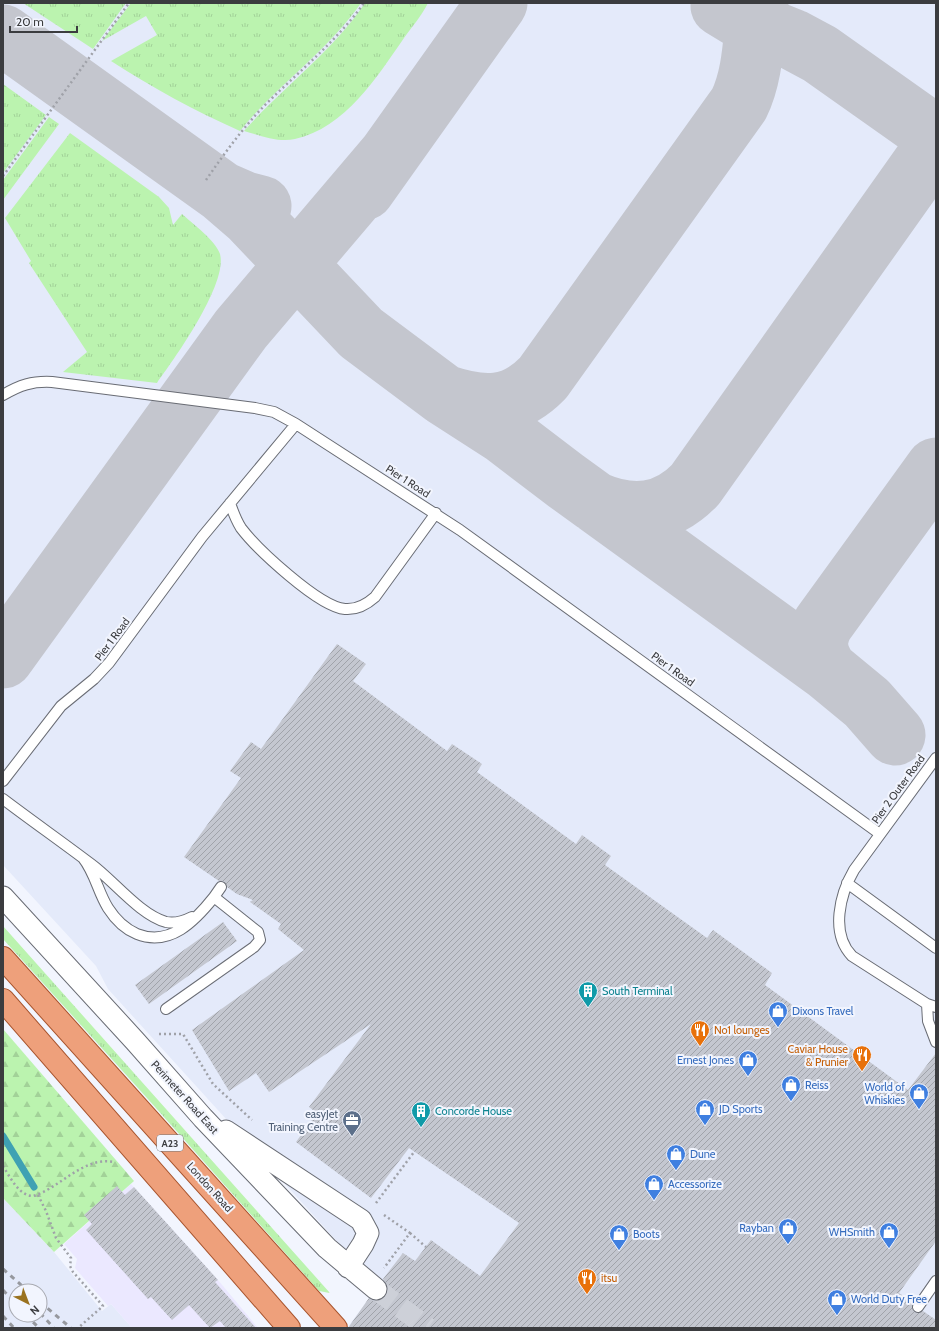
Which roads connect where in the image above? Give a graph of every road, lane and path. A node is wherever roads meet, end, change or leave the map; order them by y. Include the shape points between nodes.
1 (129, 3) edge
2 (364, 3) edge
3 (3, 176) edge
4 (206, 180) dead end
5 (3, 396) edge
6 (296, 424) junction
7 (230, 503) junction
8 (436, 513) junction
9 (936, 758) edge
10 (3, 781) edge
11 (3, 799) edge
12 (880, 834) junction
13 (83, 858) junction
14 (847, 883) junction
15 (222, 887) dead end
16 (3, 897) edge
17 (211, 901) junction
18 (936, 948) edge
19 (3, 958) edge
20 (3, 1000) edge
21 (932, 1006) edge
22 (166, 1009) dead end
23 (154, 1034) dead end
24 (936, 1042) edge
25 (203, 1118) junction
26 (254, 1122) dead end
27 (414, 1152) dead end
28 (119, 1165) dead end
29 (3, 1166) edge
30 (38, 1195) junction
31 (373, 1207) dead end
32 (379, 1211) dead end
33 (410, 1233) junction
34 (426, 1247) dead end
35 (348, 1267) junction
36 (378, 1281) joint
37 (936, 1281) edge
38 (918, 1307) dead end
39 (78, 1328) edge
40 (289, 1328) edge
41 (336, 1328) edge

1 - 3 path
2 - 4 path via 314,59 242,130
5 - 6 lane via 28,383 52,382 255,408 274,412
6 - 7 lane, Pier 1 Road
6 - 8 lane, Pier 1 Road
7 - 8 lane via 242,530 276,564 320,598 343,609 362,606 375,597
7 - 10 lane, Pier 1 Road via 109,663 61,706
8 - 12 lane, Pier 1 Road
9 - 12 lane, Pier 2 Outer Road
11 - 13 lane
12 - 14 lane, Pier 2 Outer Road
13 - 17 lane via 146,911 166,922 185,920 197,914
13 - 17 lane via 112,914 122,925 136,933 153,938 171,936
14 - 18 lane
14 - 21 lane, Pier 2 Outer Road via 842,898 840,921 844,944 848,951 869,968
15 - 17 lane
16 - 25 street, Perimeter Road East
17 - 22 lane via 255,928 260,940 248,952
19 - 41 main road, London Road / A23
20 - 40 main road
21 - 24 lane via 928,1021
23 - 26 path via 183,1034 213,1084
25 - 35 street, Perimeter Road East
25 - 35 street via 361,1220 368,1233
27 - 31 path
28 - 30 path via 109,1161 89,1166
29 - 30 path via 25,1194
30 - 39 path via 56,1238 71,1258 70,1266 73,1272 103,1306
32 - 33 path
33 - 34 path
33 - 36 path
35 - 36 street, Perimeter Road East
37 - 38 lane

